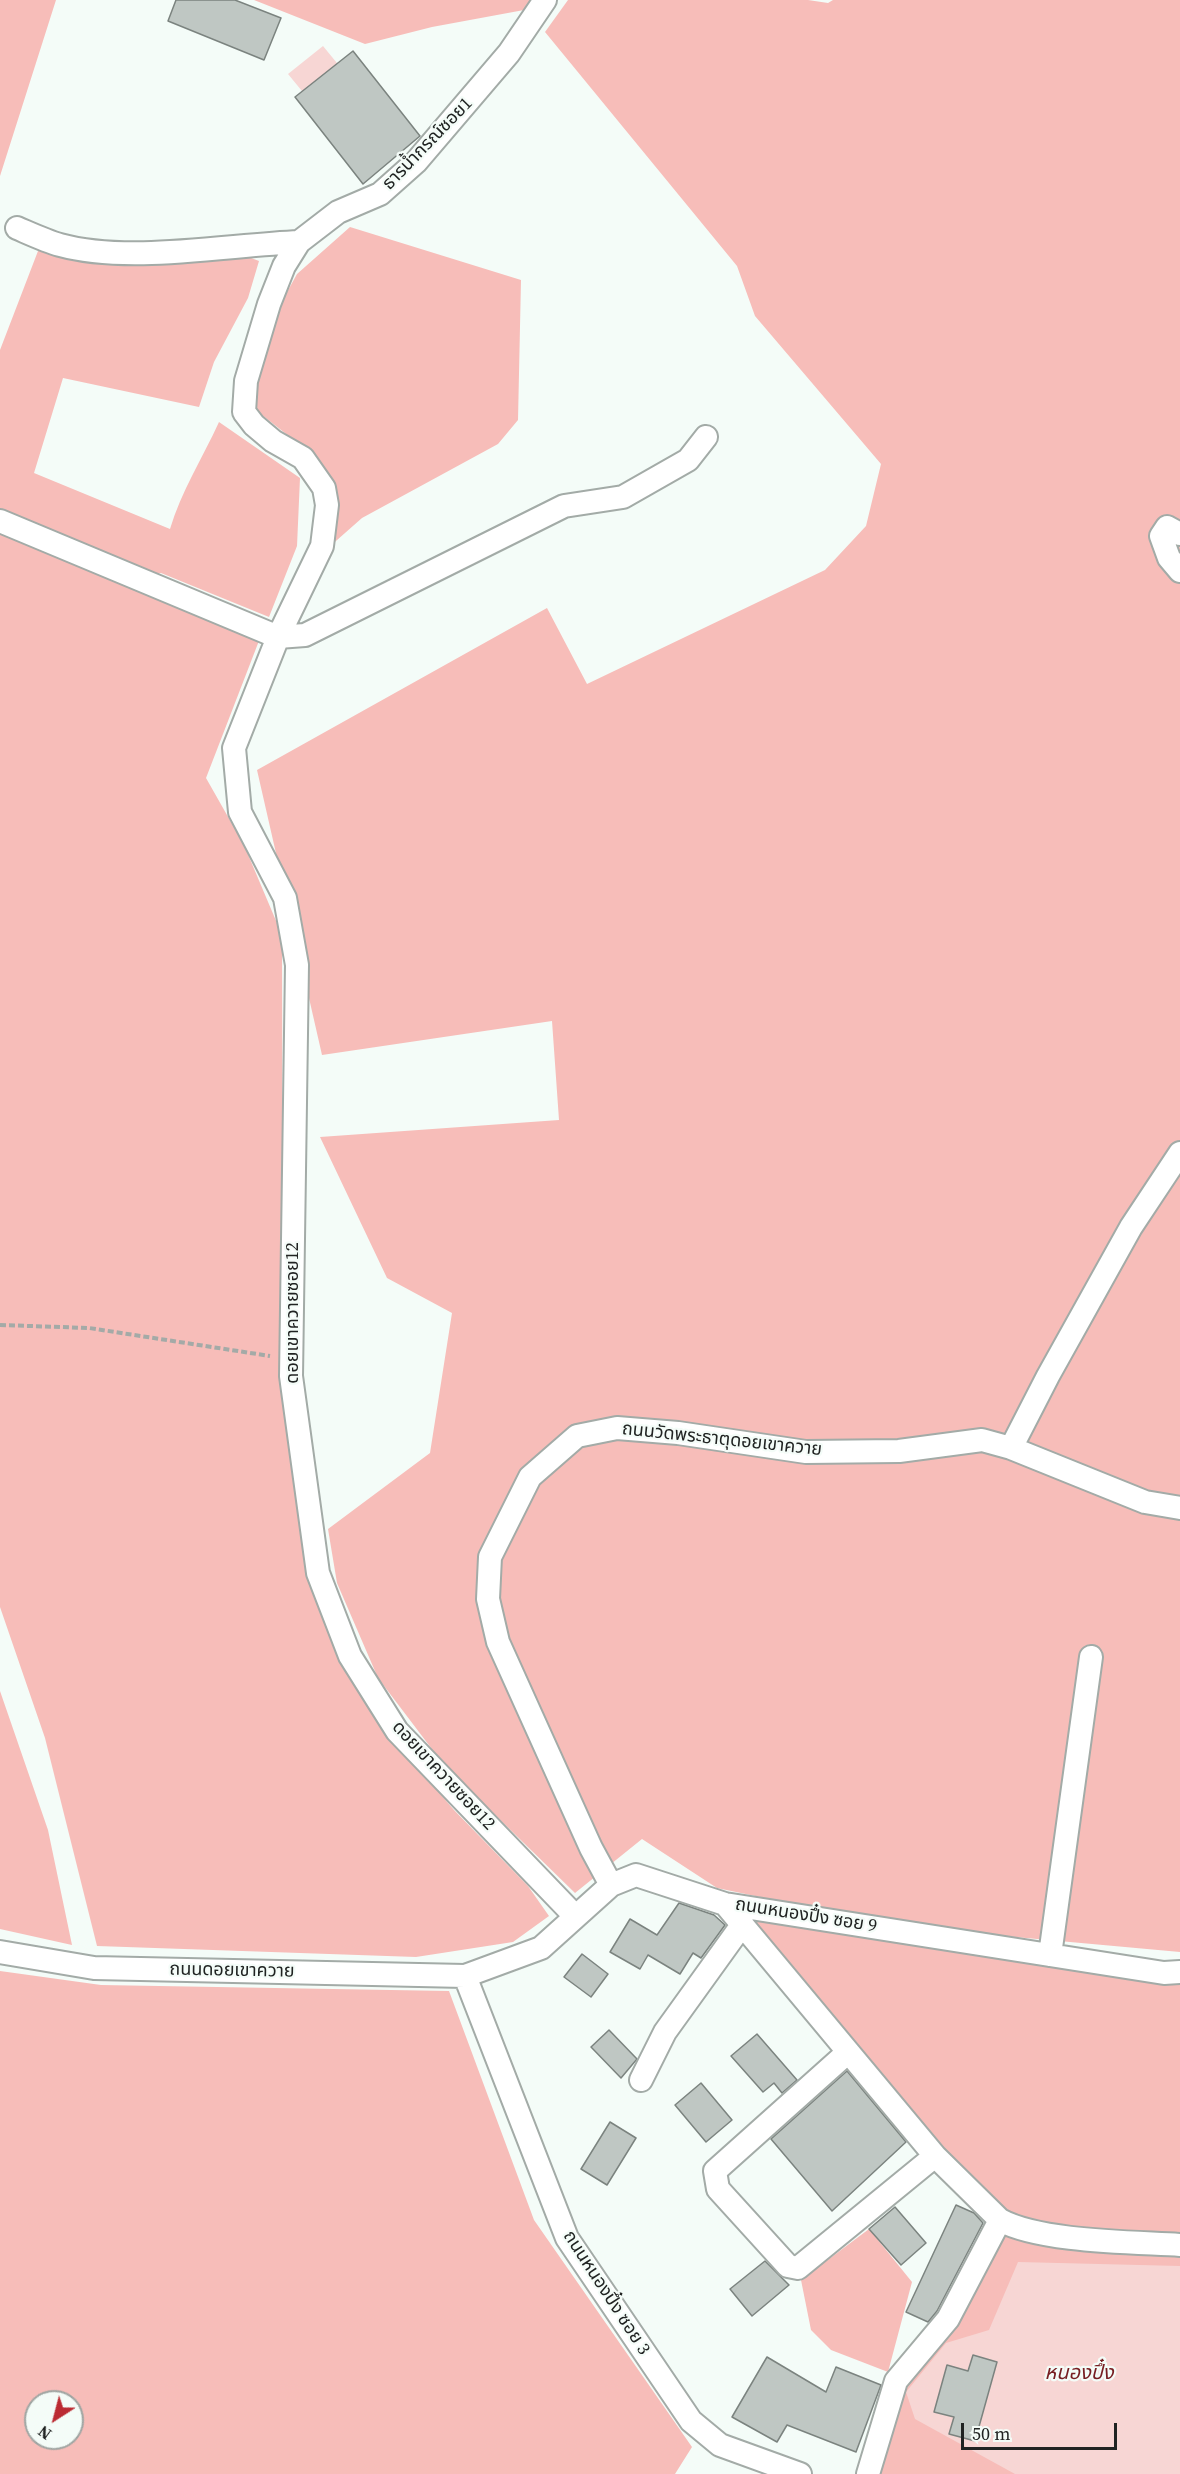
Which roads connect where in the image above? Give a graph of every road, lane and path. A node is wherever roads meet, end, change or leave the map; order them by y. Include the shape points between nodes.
1 (544, 0) edge
2 (17, 228) dead end
3 (299, 242) junction
4 (706, 437) dead end
5 (0, 521) edge
6 (1180, 534) edge
7 (1180, 571) edge
8 (278, 637) junction
9 (1180, 1153) edge
10 (0, 1325) edge
11 (291, 1360) junction
12 (1011, 1448) junction
13 (1180, 1508) edge
14 (1090, 1658) dead end
15 (610, 1885) junction
16 (724, 1904) junction
17 (575, 1916) junction
18 (742, 1925) junction
19 (0, 1952) edge
20 (1050, 1955) junction
21 (1180, 1972) edge
22 (465, 1976) junction
23 (847, 2053) junction
24 (641, 2080) dead end
25 (935, 2156) junction
26 (1000, 2220) junction
27 (1180, 2245) edge
28 (800, 2474) edge
29 (868, 2474) edge

1 - 3 street, ธารน้ำกรณ์ซอย1 via 509,54 416,162 380,194 338,212
2 - 3 street via 61,245 108,251 158,252
3 - 8 street, ธารน้ำกรณ์ซอย1 via 284,266 269,304 246,381 244,412 273,441 303,458 324,488 327,505 322,546
4 - 8 street via 688,460 623,497 564,506 442,564 350,614 305,634
5 - 8 street
6 - 7 street via 1167,527 1161,536 1169,558
8 - 11 street, ดอยเขาควายซอย12 via 234,748 240,812 285,898 297,965
9 - 12 street via 1131,1227
10 - 11 path via 89,1328
11 - 17 street, ดอยเขาควายซอย12 via 318,1573 350,1656 397,1731
12 - 13 street, ถนนวัดพระธาตุดอยเขาควาย via 1124,1495
12 - 15 street, ถนนวัดพระธาตุดอยเขาควาย via 982,1440 899,1450 806,1452 617,1428 577,1436 530,1478 490,1557 488,1599 498,1642
14 - 20 street
15 - 16 street, ถนนหนองปึ๋ง ซอย 9 via 636,1875
15 - 17 street, ถนนหนองปึ๋ง ซอย 9
16 - 18 street
16 - 20 street, ถนนหนองปึ๋ง ซอย 9
17 - 22 street, ถนนหนองปึ๋ง ซอย 9 via 541,1948
18 - 23 street
18 - 24 street via 665,2032
19 - 22 street, ถนนดอยเขาควาย via 94,1968
20 - 21 street, ถนนหนองปึ๋ง ซอย 9
22 - 28 street, ถนนหนองปึ๋ง ซอย 3 via 567,2238 691,2421 720,2445
23 - 25 street
23 - 25 street via 715,2171 718,2189 788,2266 798,2268
25 - 26 street
26 - 27 street via 1011,2226 1084,2239
26 - 29 street via 948,2319 896,2381

